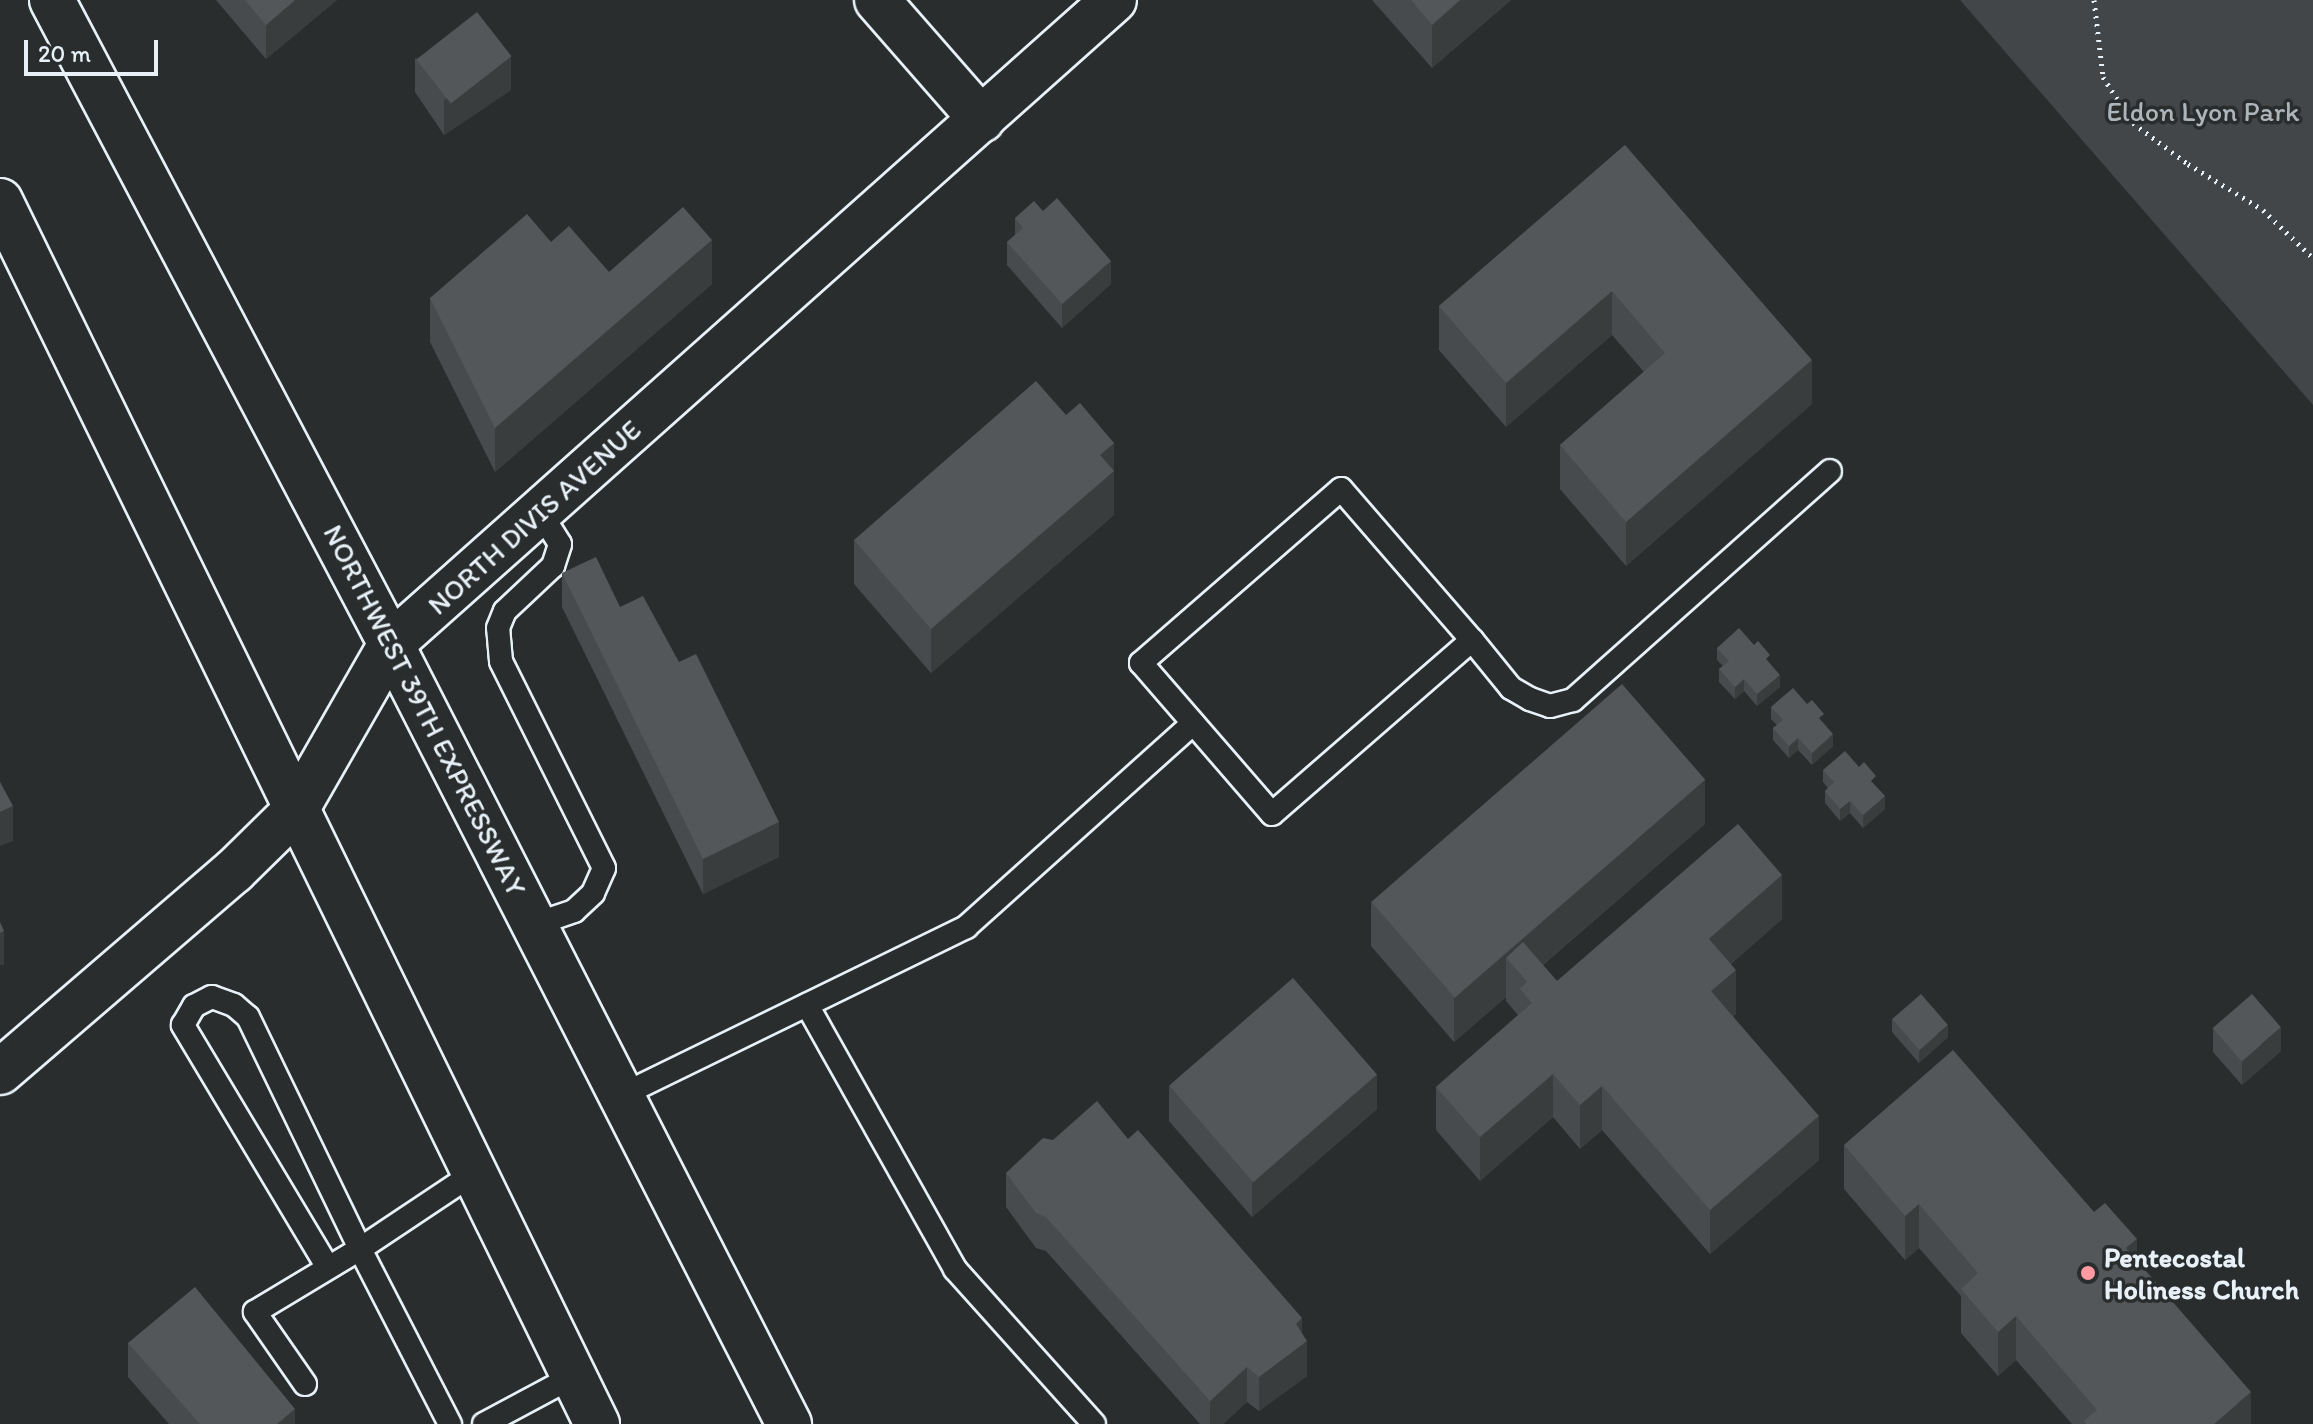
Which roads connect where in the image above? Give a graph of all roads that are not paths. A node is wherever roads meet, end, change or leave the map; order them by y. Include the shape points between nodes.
1 (877, 0) edge
2 (1114, 0) edge
3 (66, 7) edge
4 (982, 120) junction
5 (0, 204) edge
6 (1830, 471) dead end
7 (540, 512) junction
8 (1472, 640) junction
9 (391, 644) junction
10 (1193, 723) junction
11 (296, 810) junction
12 (536, 924) junction
13 (807, 1005) junction
14 (0, 1072) edge
15 (624, 1094) junction
16 (474, 1173) junction
17 (360, 1249) junction
18 (327, 1266) junction
19 (574, 1376) junction
20 (305, 1384) dead end
21 (450, 1424) edge
22 (484, 1424) edge
23 (597, 1424) edge
24 (789, 1424) edge
25 (1094, 1424) edge

1 - 4 main road
2 - 4 main road, NORTH DIVIS AVENUE
3 - 9 main road, NORTHWEST 39TH EXPRESSWAY
4 - 7 main road, NORTH DIVIS AVENUE
5 - 11 main road
6 - 8 lane via 1573,700 1550,706 1511,688
7 - 9 main road, NORTH DIVIS AVENUE
7 - 12 lane via 560,544 553,566 505,611 498,628 501,661 604,868 593,893 574,911
8 - 10 lane via 1272,814
8 - 10 lane via 1341,489 1141,663
9 - 11 main road, NORTH DIVIS AVENUE
9 - 12 main road, NORTHWEST 39TH EXPRESSWAY
10 - 13 lane via 966,927
11 - 14 main road, NORTH DIVIS AVENUE via 234,871
11 - 16 main road
12 - 15 main road, NORTHWEST 39TH EXPRESSWAY
13 - 15 lane
13 - 25 lane via 955,1269
15 - 24 main road, NORTHWEST 39TH EXPRESSWAY
16 - 17 lane
16 - 19 main road
17 - 18 lane
17 - 18 lane via 248,1017 212,997 194,1006 183,1025
17 - 21 lane
18 - 20 lane via 255,1312
19 - 22 lane
19 - 23 main road

